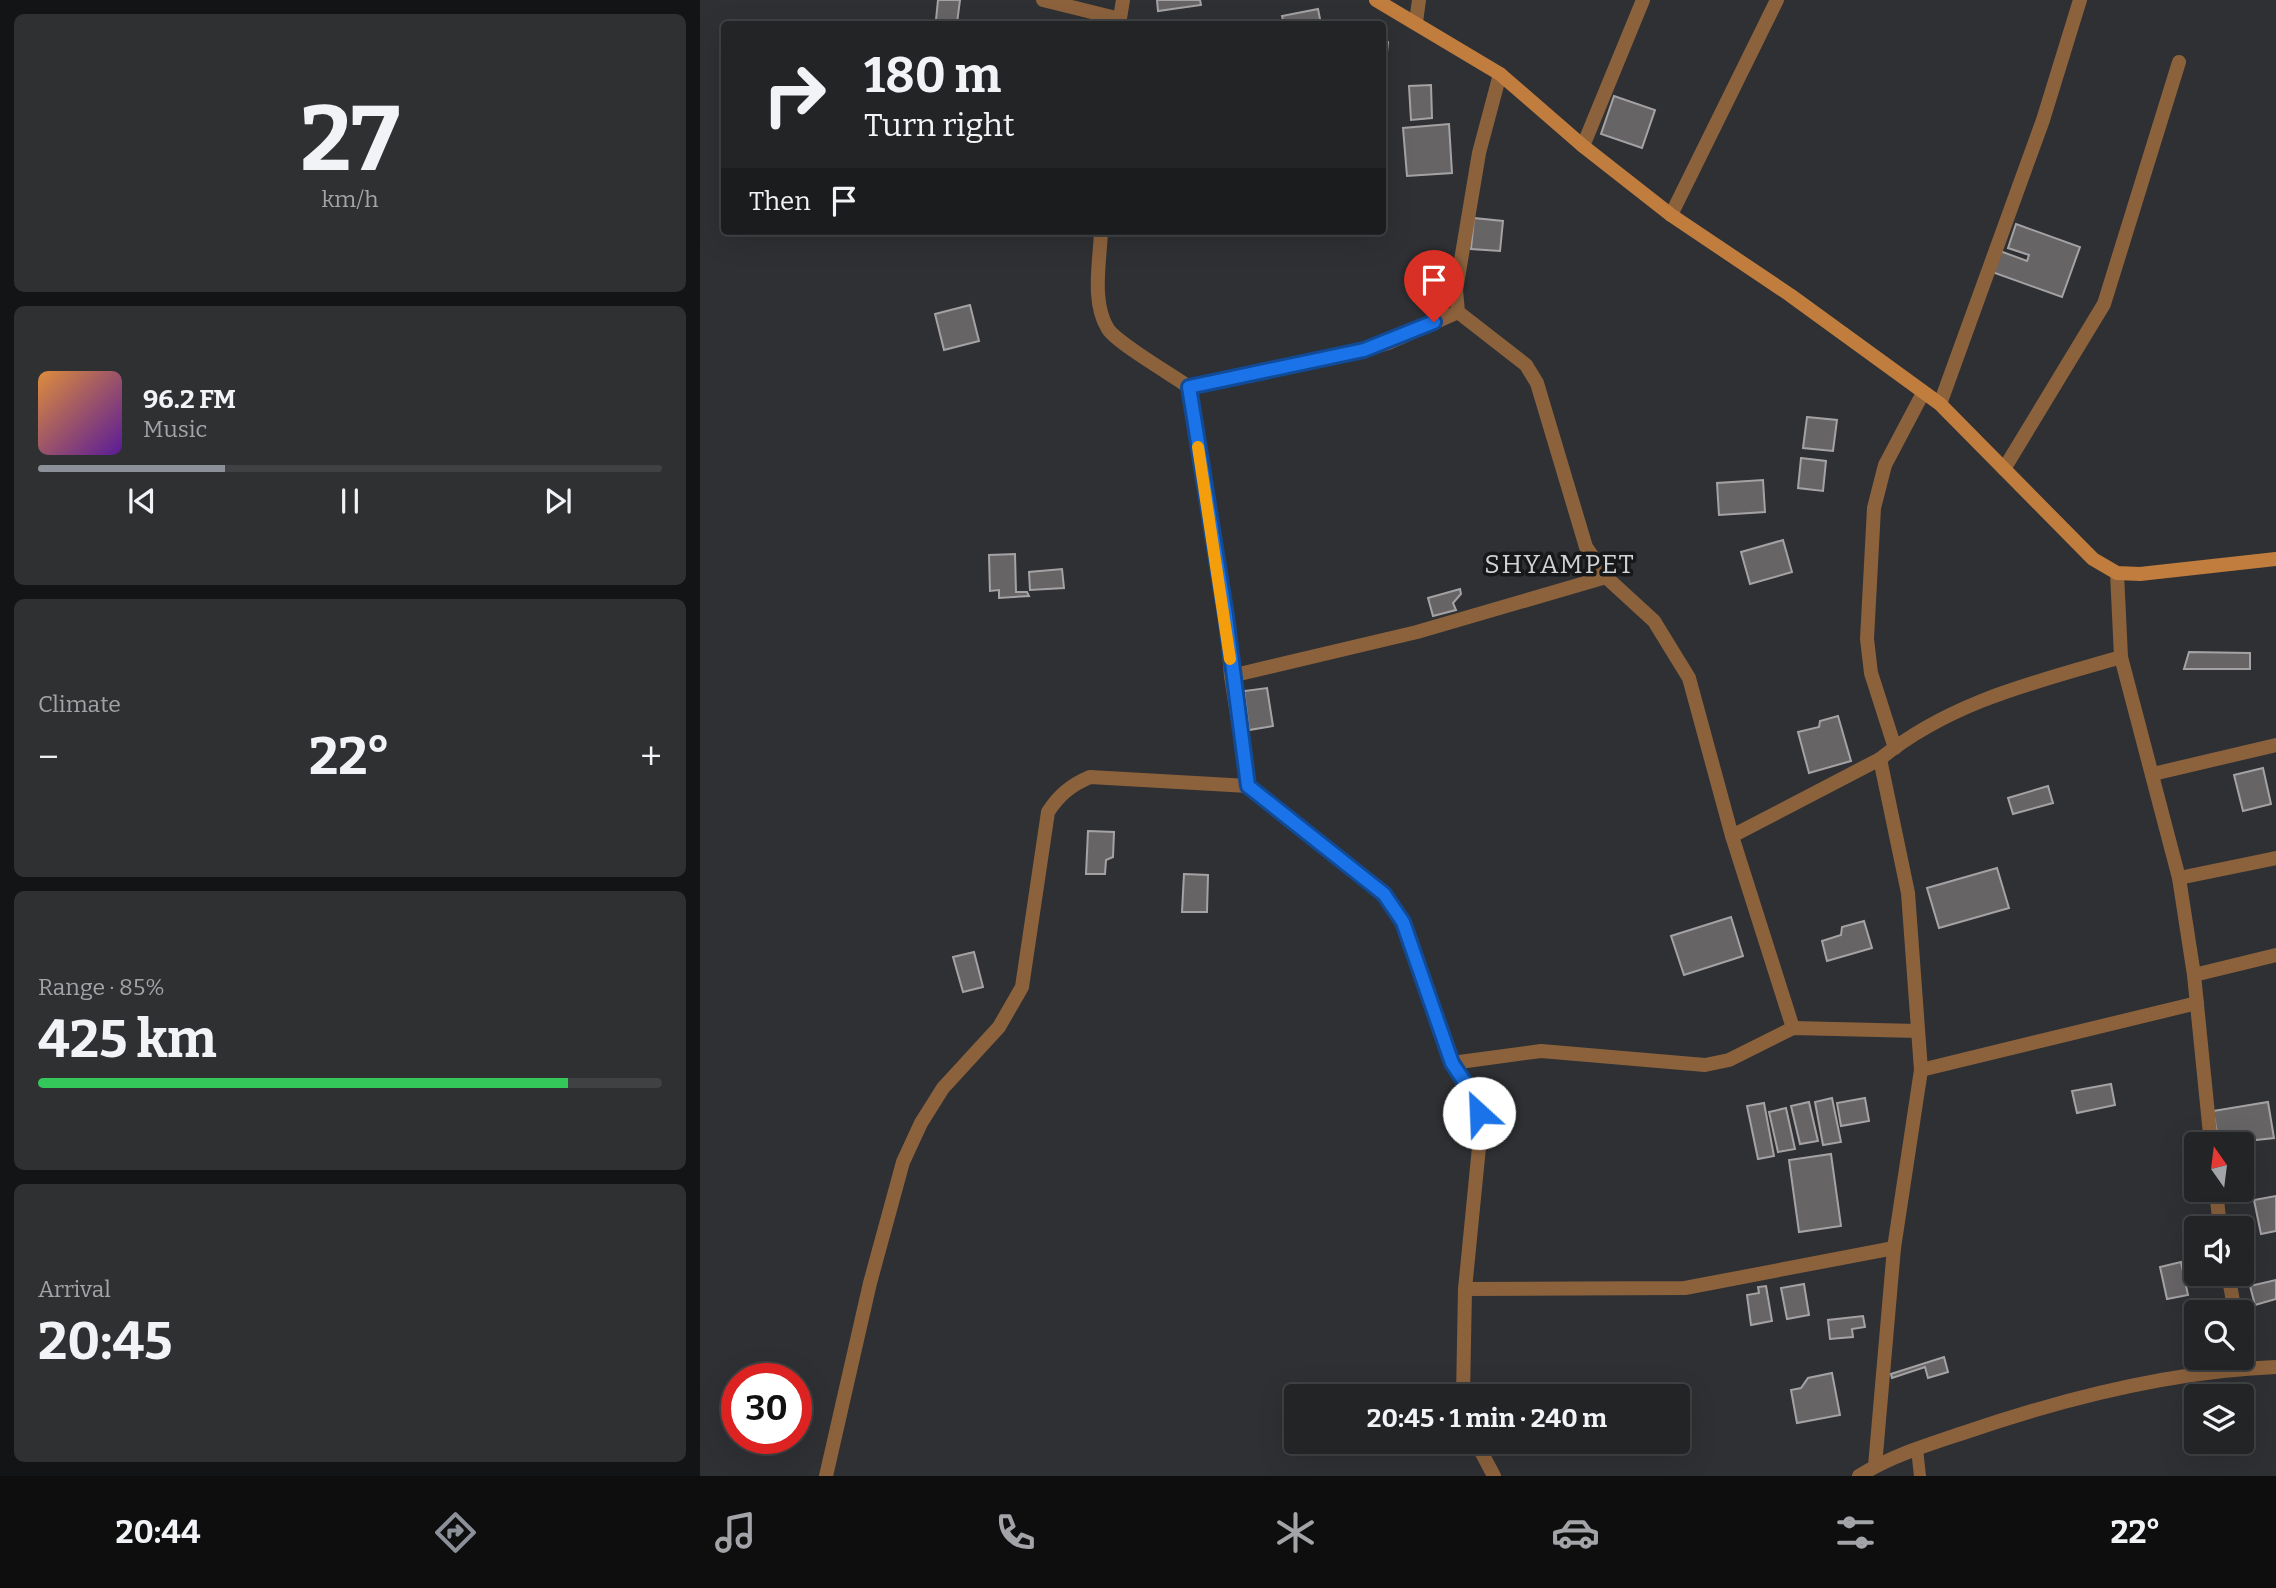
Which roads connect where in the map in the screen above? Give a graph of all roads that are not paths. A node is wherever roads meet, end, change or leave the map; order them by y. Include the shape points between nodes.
1 (1043, 0) edge
2 (1124, 0) edge
3 (1376, 0) edge
4 (1419, 0) edge
5 (1643, 0) edge
6 (1777, 0) edge
7 (2080, 0) edge
8 (1116, 21) edge
9 (1120, 21) edge
10 (1416, 22) junction
11 (2179, 62) dead end
12 (1500, 74) junction
13 (1583, 146) junction
14 (1671, 215) junction
15 (1101, 235) edge
16 (1458, 312) junction
17 (1189, 387) junction
18 (1923, 393) junction
19 (1940, 404) junction
20 (2004, 469) junction
21 (2276, 559) edge
22 (2117, 573) junction
23 (1606, 577) junction
24 (2121, 657) junction
25 (1231, 676) junction
26 (2276, 745) edge
27 (1895, 748) junction
28 (1880, 760) junction
29 (2154, 774) junction
30 (1248, 786) junction
31 (1732, 836) junction
32 (2276, 858) edge
33 (2179, 878) junction
34 (2276, 955) edge
35 (2194, 975) junction
36 (2197, 1003) junction
37 (1793, 1028) junction
38 (1918, 1031) junction
39 (1452, 1063) junction
40 (1921, 1070) junction
41 (2210, 1132) edge
42 (1894, 1248) junction
43 (1465, 1289) junction
44 (2276, 1367) edge
45 (2254, 1368) edge
46 (2234, 1370) edge
47 (1464, 1384) edge
48 (1917, 1448) junction
49 (1482, 1454) edge
50 (1875, 1466) junction
51 (826, 1476) edge
52 (1494, 1476) edge
53 (1859, 1476) edge
54 (1920, 1476) edge

1 - 8 street
2 - 9 street
3 - 10 street
4 - 10 street
5 - 13 street
6 - 14 street
7 - 19 street via 2043,120
10 - 12 street
11 - 20 street via 2104,304
12 - 13 street
12 - 16 street via 1479,153 1456,290
13 - 14 street
14 - 18 street
15 - 17 street via 1099,290 1101,313 1109,331
16 - 17 street via 1364,350
16 - 23 street via 1526,365 1537,383 1578,527
17 - 25 street via 1226,616
18 - 19 street
18 - 27 street via 1885,465 1874,508 1867,639 1871,673
19 - 20 street
20 - 22 street via 2093,559
21 - 22 street
22 - 24 street
23 - 25 street via 1417,632
23 - 31 street via 1654,621 1689,678
24 - 27 street via 1972,702
24 - 29 street
25 - 30 street
26 - 29 street
27 - 28 street
28 - 31 street
28 - 38 street via 1908,893
29 - 33 street
30 - 39 street via 1393,905
30 - 51 street via 1090,777 1057,798 1048,812 1022,987 999,1027 943,1088 903,1162
31 - 37 street
32 - 33 street
33 - 35 street
34 - 35 street
35 - 36 street
36 - 40 street
36 - 41 street
37 - 38 street
37 - 39 street via 1729,1059 1705,1065 1552,1051
38 - 40 street
39 - 43 street via 1476,1099 1481,1127
40 - 42 street
42 - 43 street via 1685,1288
42 - 50 street
43 - 47 street
44 - 45 street
46 - 48 street via 2097,1393
48 - 50 street
48 - 54 lane
49 - 52 street
50 - 53 street

